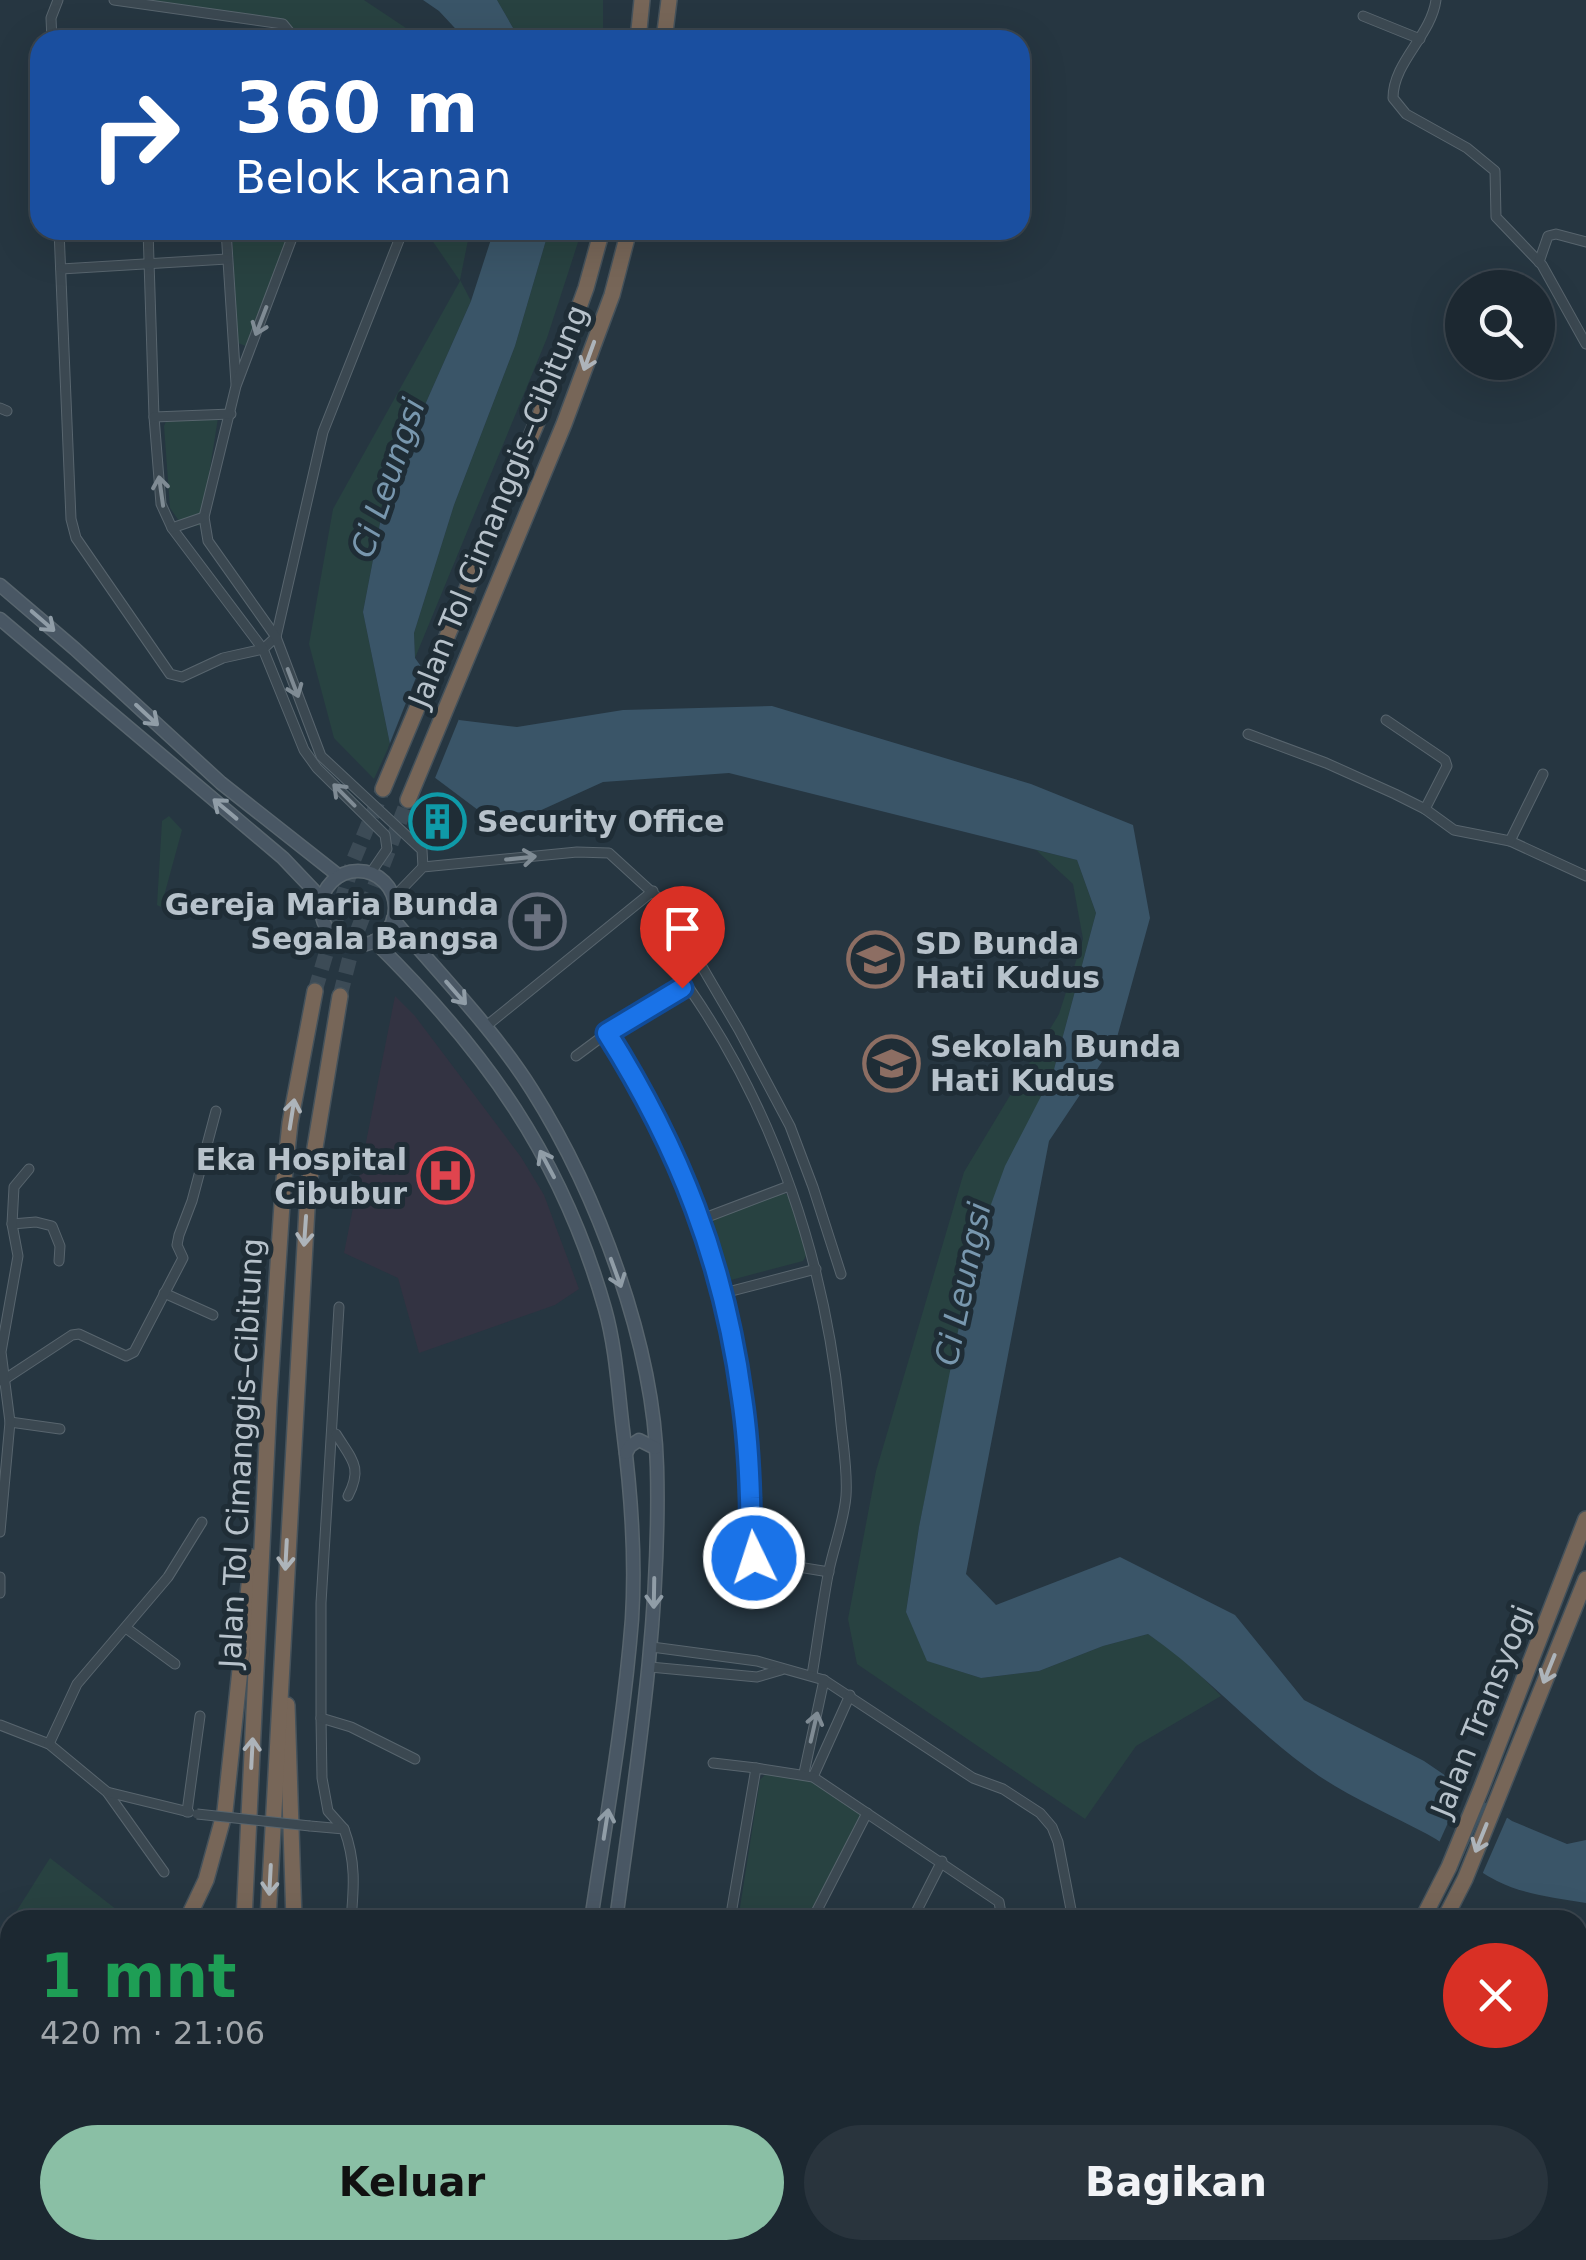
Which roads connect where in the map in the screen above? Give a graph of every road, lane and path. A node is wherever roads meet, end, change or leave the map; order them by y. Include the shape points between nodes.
1 (58, 0) edge
2 (114, 0) edge
3 (642, 0) edge
4 (668, 0) edge
5 (1436, 0) edge
6 (1363, 16) dead end
7 (52, 30) edge
8 (288, 30) edge
9 (639, 30) edge
10 (665, 30) edge
11 (1420, 39) junction
12 (60, 240) edge
13 (148, 240) edge
14 (227, 240) edge
15 (291, 240) edge
16 (399, 240) edge
17 (599, 240) edge
18 (626, 240) edge
19 (1586, 242) edge
20 (228, 260) junction
21 (1539, 262) junction
22 (149, 265) junction
23 (61, 269) junction
24 (1585, 338) edge
25 (236, 386) junction
26 (231, 414) junction
27 (154, 417) junction
28 (204, 518) junction
29 (172, 528) junction
30 (5, 589) edge
31 (0, 619) edge
32 (276, 637) junction
33 (262, 649) junction
34 (1386, 720) dead end
35 (1248, 734) dead end
36 (1543, 774) dead end
37 (383, 789) tunnel mouth
38 (408, 800) tunnel mouth
39 (1425, 809) junction
40 (1510, 840) junction
41 (424, 867) junction
42 (372, 871) junction
43 (339, 876) junction
44 (1586, 876) edge
45 (653, 891) junction
46 (394, 897) junction
47 (322, 899) junction
48 (393, 919) junction
49 (374, 941) junction
50 (315, 991) tunnel mouth
51 (340, 996) tunnel mouth
52 (485, 1027) junction
53 (607, 1033) junction
54 (576, 1056) dead end
55 (216, 1112) dead end
56 (29, 1169) dead end
57 (789, 1186) junction
58 (702, 1219) junction
59 (12, 1224) junction
60 (59, 1262) dead end
61 (816, 1269) junction
62 (841, 1274) dead end
63 (164, 1293) junction
64 (724, 1293) junction
65 (339, 1307) dead end
66 (214, 1315) dead end
67 (2, 1381) edge
68 (269, 1402) junction
69 (652, 1409) junction
70 (632, 1419) junction
71 (10, 1422) junction
72 (60, 1429) dead end
73 (338, 1434) junction
74 (656, 1448) junction
75 (626, 1453) junction
76 (348, 1496) dead end
77 (1586, 1519) edge
78 (202, 1522) dead end
79 (0, 1532) edge
80 (829, 1572) junction
81 (0, 1577) edge
82 (1586, 1580) edge
83 (0, 1593) edge
84 (283, 1596) junction
85 (1581, 1605) edge
86 (126, 1628) junction
87 (652, 1647) junction
88 (718, 1656) junction
89 (175, 1664) dead end
90 (650, 1667) junction
91 (781, 1670) junction
92 (717, 1674) junction
93 (812, 1675) junction
94 (824, 1680) junction
95 (850, 1695) junction
96 (200, 1716) dead end
97 (320, 1718) junction
98 (0, 1724) edge
99 (48, 1744) junction
100 (415, 1758) dead end
101 (713, 1763) dead end
102 (756, 1768) junction
103 (808, 1775) junction
104 (107, 1792) junction
105 (192, 1813) junction
106 (867, 1813) junction
107 (344, 1830) junction
108 (942, 1861) junction
109 (164, 1872) dead end
110 (192, 1910) edge
111 (244, 1910) edge
112 (268, 1910) edge
113 (294, 1910) edge
114 (351, 1910) edge
115 (592, 1910) edge
116 (617, 1910) edge
117 (732, 1910) edge
118 (817, 1910) edge
119 (917, 1910) edge
120 (1001, 1910) edge
121 (1071, 1910) edge
122 (1427, 1910) edge
123 (1449, 1910) edge

1 - 7 street
2 - 8 street via 283,24
3 - 9 highway
4 - 10 highway
5 - 11 street
6 - 11 street
11 - 21 street via 1397,78 1396,102 1496,172 1496,218
12 - 23 street
13 - 22 street
14 - 20 street
15 -> 25 street
16 - 32 street via 324,432
17 - 37 highway, Jalan Tol Cimanggis–Cibitung via 540,414
18 -> 38 highway, Jalan Tol Cimanggis–Cibitung via 564,424
19 - 21 street via 1548,236
20 - 22 street
20 - 25 street
21 - 24 street
22 - 23 street
22 - 27 street
23 - 33 street via 76,538 170,674 182,677
25 - 26 street
26 - 27 street
26 - 28 street
29 -> 27 street via 162,504
28 - 29 street
28 - 32 street via 208,541
29 - 33 street
30 -> 43 street via 221,784
47 -> 31 street via 284,858
32 - 33 street
32 -> 41 street via 322,756 422,850
42 -> 33 street via 386,849 385,836 304,750
34 - 39 street via 1446,763
35 - 39 street
36 - 40 street
39 - 40 street via 1454,830
40 - 44 street
41 -> 45 street via 600,851
41 - 46 street
42 - 43 street
42 - 46 street
43 - 47 street
45 - 52 street
45 - 62 street via 790,1126
46 - 48 street
47 - 49 street via 323,920 335,937 354,945
48 - 49 street
48 -> 52 street
70 -> 49 street via 582,1239 528,1126 474,1047
68 -> 50 highway, Jalan Tol Cimanggis–Cibitung via 290,1123
51 -> 84 highway, Jalan Tol Cimanggis–Cibitung via 308,1190
52 -> 69 street via 531,1089 583,1185 628,1306
53 - 54 street
53 - 57 street via 689,988 748,1086
53 - 58 street via 653,1110
55 - 63 street via 179,1234 183,1258
56 - 59 street via 14,1188
57 - 58 street
57 - 61 street
58 - 64 street
59 - 60 street via 52,1226
59 - 67 street via 18,1256 0,1352
61 - 64 street
61 - 80 street via 835,1368 847,1490
63 - 66 street
63 - 67 street via 131,1355 72,1334
64 - 80 street via 746,1431 752,1554
65 - 73 street
67 - 71 street
68 - 110 highway via 225,1810
111 -> 68 highway, Jalan Tol Cimanggis–Cibitung
69 - 70 street
69 - 74 street
70 - 75 street
71 - 72 street
71 - 79 street
73 - 76 street via 357,1469
73 - 97 street via 321,1603
74 - 75 street via 639,1440
74 -> 87 street
115 -> 75 street via 632,1616
77 - 122 highway, Jalan Transyogi
78 - 86 street
80 - 93 street
81 - 83 street
82 - 85 highway, Jalan Transyogi
84 -> 112 highway, Jalan Tol Cimanggis–Cibitung
84 - 113 highway
85 -> 123 highway, Jalan Transyogi
86 - 89 street
86 - 99 street via 77,1684
87 - 88 street
87 - 90 street
88 - 91 street
88 - 92 street
90 - 92 street
90 - 116 street
91 - 92 street via 757,1678
91 - 93 street
93 - 94 street
94 - 95 street
103 -> 94 street
95 - 103 street
95 - 121 street via 973,1778 1040,1813 1058,1842
96 - 105 street
97 - 100 street
97 - 107 street via 328,1811
98 - 99 street
99 - 104 street
101 - 102 street
102 - 103 street
102 - 117 street
103 - 106 street
104 - 105 street
104 - 109 street
105 - 107 street, bridge
106 - 108 street
106 - 118 street
107 - 114 street via 354,1855
108 - 119 street
108 - 120 street

